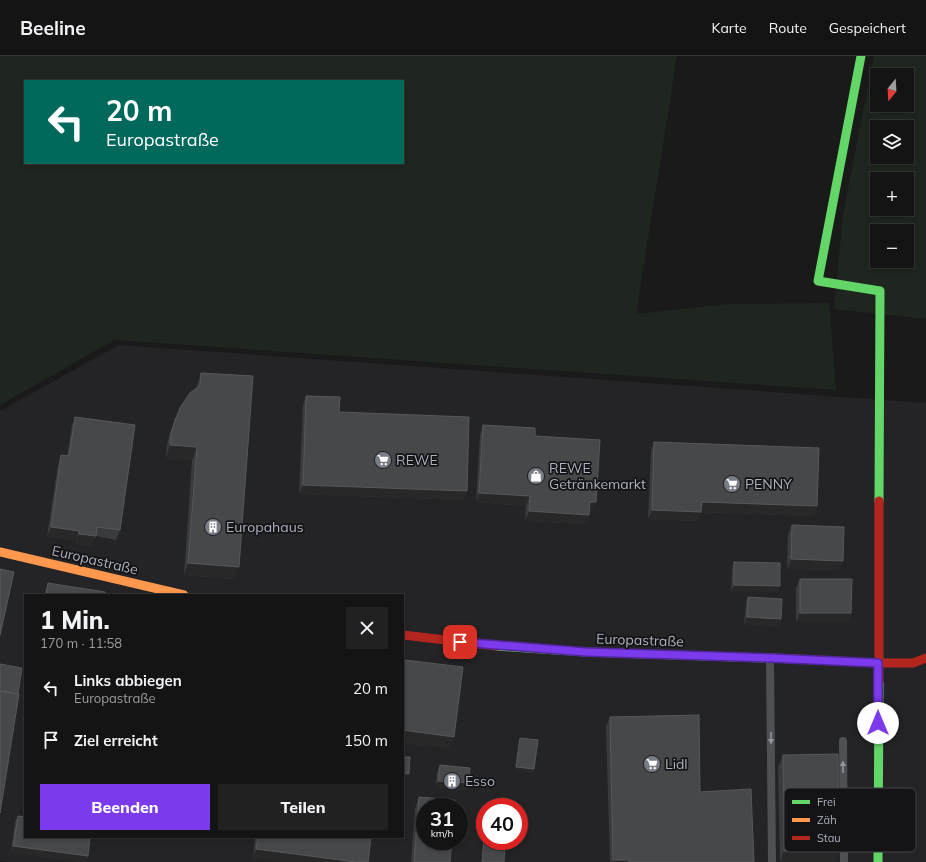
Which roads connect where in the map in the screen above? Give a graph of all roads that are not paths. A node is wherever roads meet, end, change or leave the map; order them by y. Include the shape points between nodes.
1 (861, 56) edge
2 (0, 552) edge
3 (180, 594) edge
4 (404, 636) edge
5 (770, 658) junction
6 (926, 658) edge
7 (878, 663) junction
8 (843, 740) dead end
9 (843, 788) edge
10 (878, 788) edge
11 (844, 852) edge
12 (772, 862) edge
13 (844, 862) edge

1 - 7 street via 818,281 880,291
2 - 3 street, Europastraße
4 - 5 street, Europastraße via 586,652
5 - 7 street, Europastraße
5 -> 12 lane
6 - 7 street, Europastraße via 913,663
7 - 10 street
9 -> 8 lane
13 -> 11 lane

